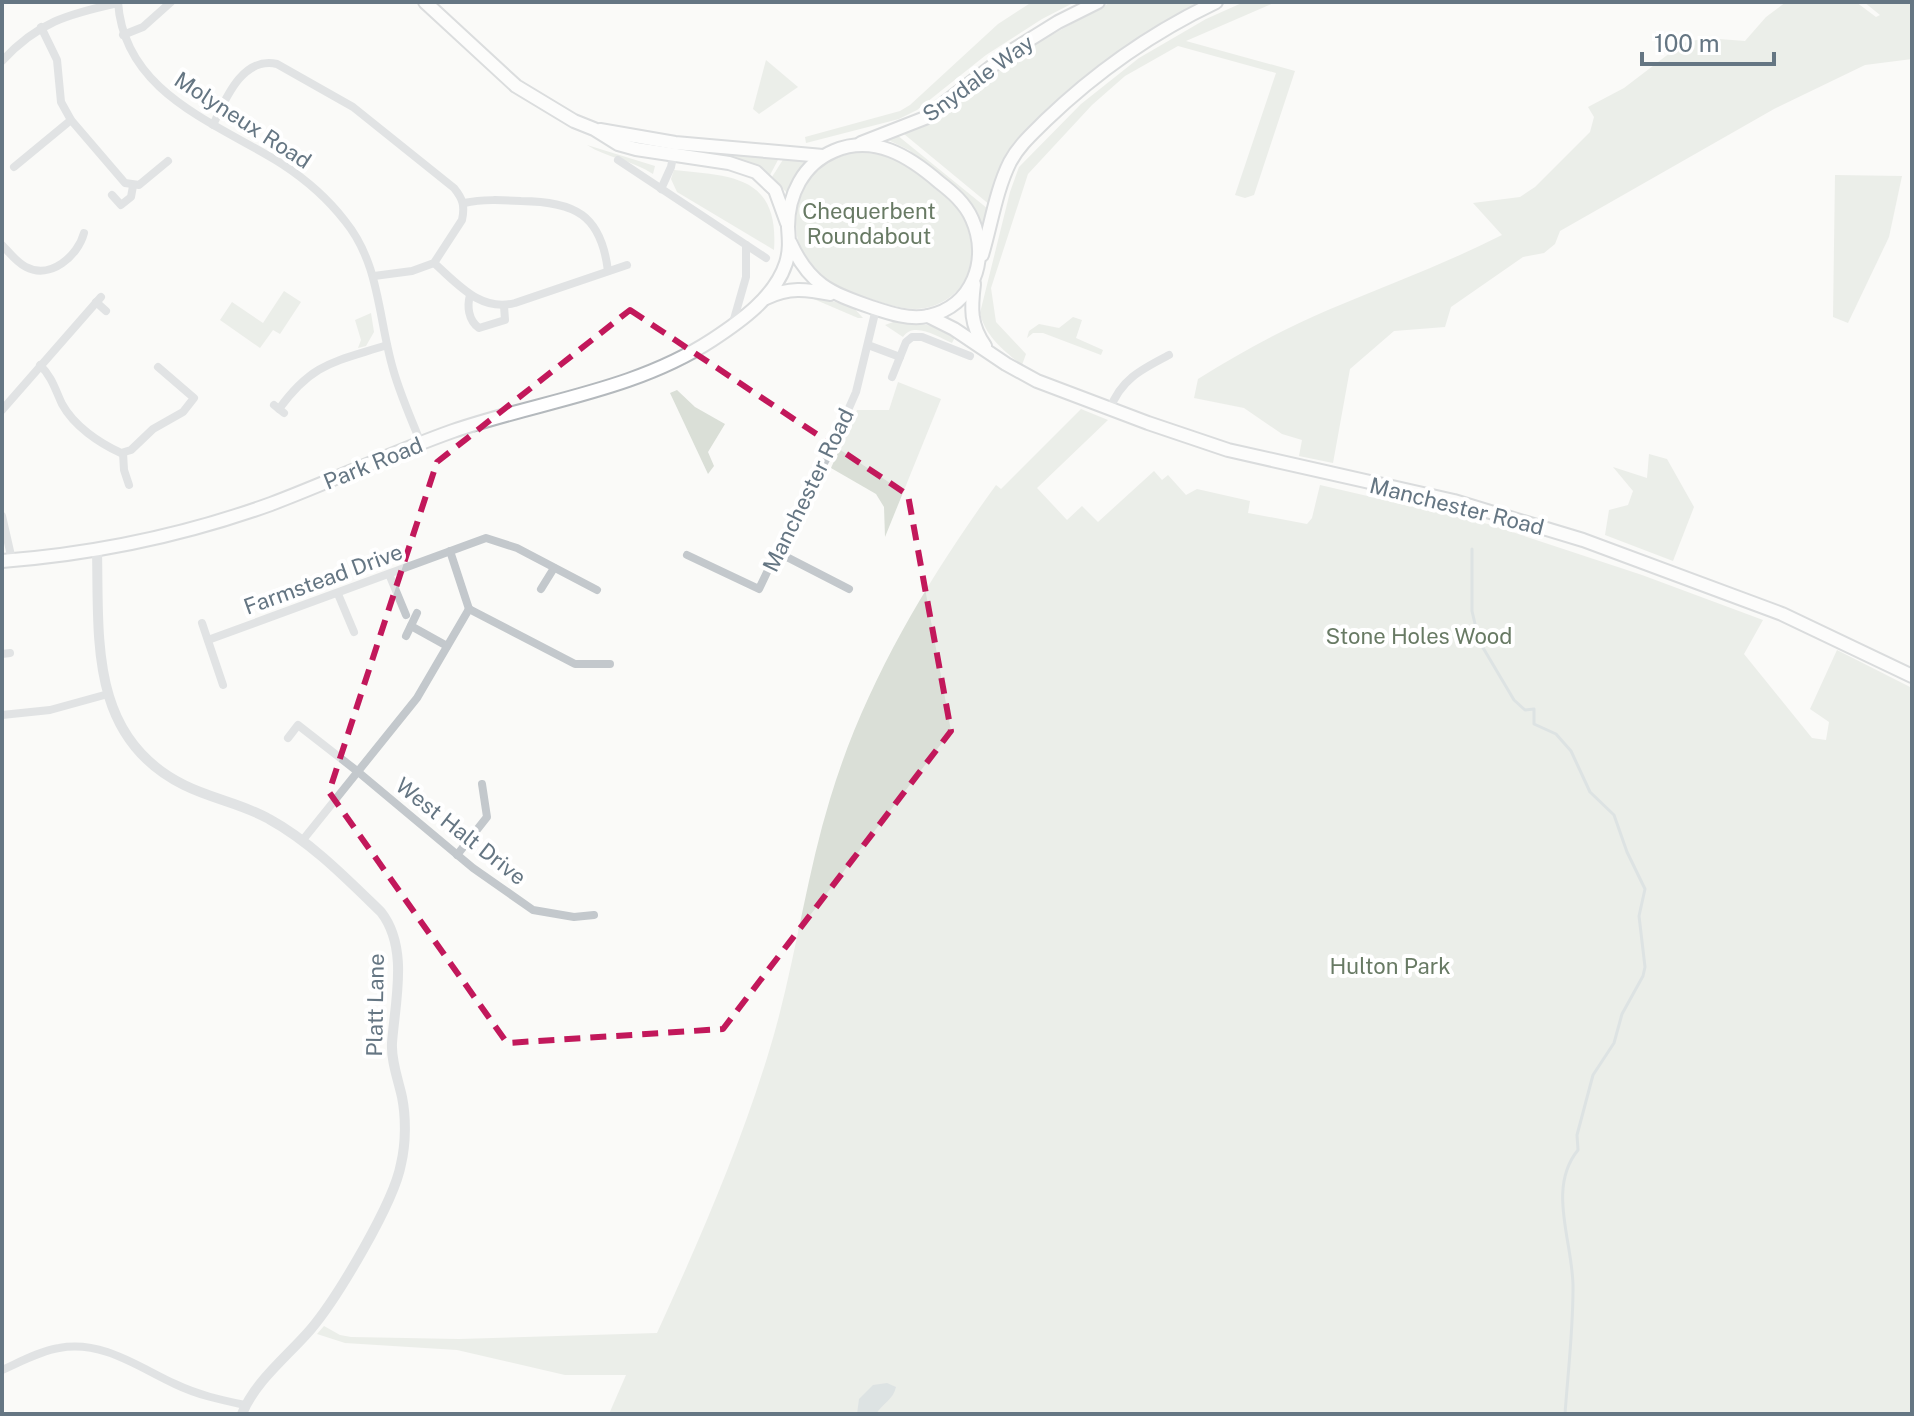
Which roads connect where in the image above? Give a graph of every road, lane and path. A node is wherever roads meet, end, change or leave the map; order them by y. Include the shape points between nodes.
1 (171, 2) edge
2 (425, 2) edge
3 (1098, 2) edge
4 (1216, 2) edge
5 (118, 3) edge
6 (41, 27) junction
7 (123, 35) junction
8 (2, 61) edge
9 (71, 120) junction
10 (213, 125) junction
11 (855, 145) junction
12 (675, 150) junction
13 (823, 156) junction
14 (618, 160) dead end
15 (168, 161) dead end
16 (14, 167) dead end
17 (133, 186) junction
18 (661, 189) junction
19 (112, 195) dead end
20 (464, 203) junction
21 (788, 226) junction
22 (84, 233) dead end
23 (790, 242) junction
24 (2, 245) edge
25 (746, 245) junction
26 (766, 258) dead end
27 (434, 263) junction
28 (979, 264) junction
29 (627, 265) dead end
30 (608, 271) junction
31 (374, 276) junction
32 (975, 281) junction
33 (470, 295) junction
34 (844, 298) junction
35 (764, 299) junction
36 (504, 306) junction
37 (876, 309) junction
38 (106, 311) dead end
39 (928, 316) junction
40 (732, 327) junction
41 (387, 345) junction
42 (868, 345) junction
43 (1169, 355) dead end
44 (970, 356) dead end
45 (900, 357) junction
46 (995, 357) junction
47 (40, 365) junction
48 (158, 367) dead end
49 (892, 377) dead end
50 (279, 409) dead end
51 (1110, 409) junction
52 (2, 410) edge
53 (421, 443) junction
54 (123, 453) junction
55 (129, 485) dead end
56 (2, 516) edge
57 (97, 550) junction
58 (450, 551) junction
59 (777, 552) junction
60 (687, 555) dead end
61 (7, 561) edge
62 (554, 568) junction
63 (389, 574) junction
64 (541, 589) dead end
65 (849, 589) dead end
66 (597, 590) dead end
67 (338, 594) junction
68 (469, 609) junction
69 (417, 613) dead end
70 (406, 615) dead end
71 (202, 623) dead end
72 (411, 626) junction
73 (349, 629) dead end
74 (406, 636) dead end
75 (208, 640) junction
76 (447, 646) junction
77 (610, 664) dead end
78 (1912, 676) edge
79 (223, 685) dead end
80 (108, 694) junction
81 (2, 715) edge
82 (288, 738) dead end
83 (357, 771) junction
84 (482, 784) dead end
85 (302, 841) junction
86 (457, 855) junction
87 (594, 915) dead end
88 (2, 1370) edge
89 (244, 1410) edge

1 - 7 street via 143,27
2 - 12 main road via 516,86 553,110 594,129
3 - 11 main road, Snydale Way via 1013,50 925,118
4 - 28 main road via 1103,71 1024,142 1005,174
5 - 6 street
5 - 7 street, Molyneux Road
6 - 8 street
6 - 9 street via 57,60 61,102
7 - 10 street, Molyneux Road via 155,83
9 - 16 street
9 - 17 street
10 - 20 street via 240,77 258,64 277,64 353,107 454,188
10 - 31 street, Molyneux Road via 314,189 355,234
11 - 13 main road
11 - 28 main road via 903,154 953,194 972,219
12 - 13 main road
12 - 18 street
12 - 21 main road via 756,172 775,190
13 - 21 main road via 794,192
14 - 18 street
15 - 17 street
17 - 19 street via 131,197 121,205
18 - 25 street
20 - 27 street via 462,220
20 - 30 street via 546,201 576,210 591,221 602,240
21 - 23 main road
22 - 24 street via 72,256 40,270 21,264
23 - 34 main road via 806,273
23 - 35 main road, Park Road via 782,273
25 - 26 street
25 - 40 street via 746,277
27 - 31 street
27 - 33 street
28 - 32 main road
29 - 30 street
30 - 36 street
31 - 41 street, Molyneux Road
32 - 39 main road via 955,304
32 - 46 main road, Manchester Road via 973,326
33 - 36 street via 491,306
33 - 36 street via 468,309 479,328 507,318
34 - 35 main road, Park Road via 803,289
34 - 37 main road
35 - 40 main road, Park Road
37 - 39 main road
37 - 42 street, Manchester Road
38 - 47 street via 98,299
39 - 46 main road, Manchester Road
40 - 53 main road, Park Road via 658,369
41 - 50 street via 314,371
41 - 53 street, Molyneux Road
42 - 45 street
42 - 59 street, Manchester Road via 856,392 828,456
43 - 51 street via 1129,378
44 - 45 street via 917,337 909,339
45 - 49 street
46 - 51 main road, Manchester Road via 1037,381
47 - 52 street
47 - 54 street via 82,429
48 - 54 street via 194,398 183,412
51 - 78 main road, Manchester Road via 1228,450 1454,501 1583,540 1771,610
53 - 57 main road, Park Road via 249,511
54 - 55 street
56 - 61 street
57 - 61 main road, Park Road
57 - 80 street, Platt Lane via 99,634
58 - 62 street, Farmstead Drive via 493,539
58 - 63 street, Farmstead Drive
58 - 68 street
59 - 60 street, Manchester Road via 759,589
59 - 65 street
62 - 64 street
62 - 66 street, Farmstead Drive
63 - 67 street, Farmstead Drive
63 - 70 street
67 - 73 street
67 - 75 street, Farmstead Drive
68 - 76 street
68 - 77 street via 575,664
69 - 72 street
71 - 75 street
72 - 74 street
72 - 76 street
75 - 79 street
76 - 83 street via 417,698
80 - 81 street via 50,710
80 - 85 street, Platt Lane via 127,737 159,769 198,792 259,813
82 - 83 street, West Halt Drive via 298,725
83 - 85 street
83 - 86 street, West Halt Drive
84 - 86 street via 487,817
85 - 89 street, Platt Lane via 381,912 393,933 397,979 392,1048 403,1104 402,1158 386,1202 334,1295
86 - 87 street, West Halt Drive via 533,910
88 - 89 street via 62,1347 96,1349

